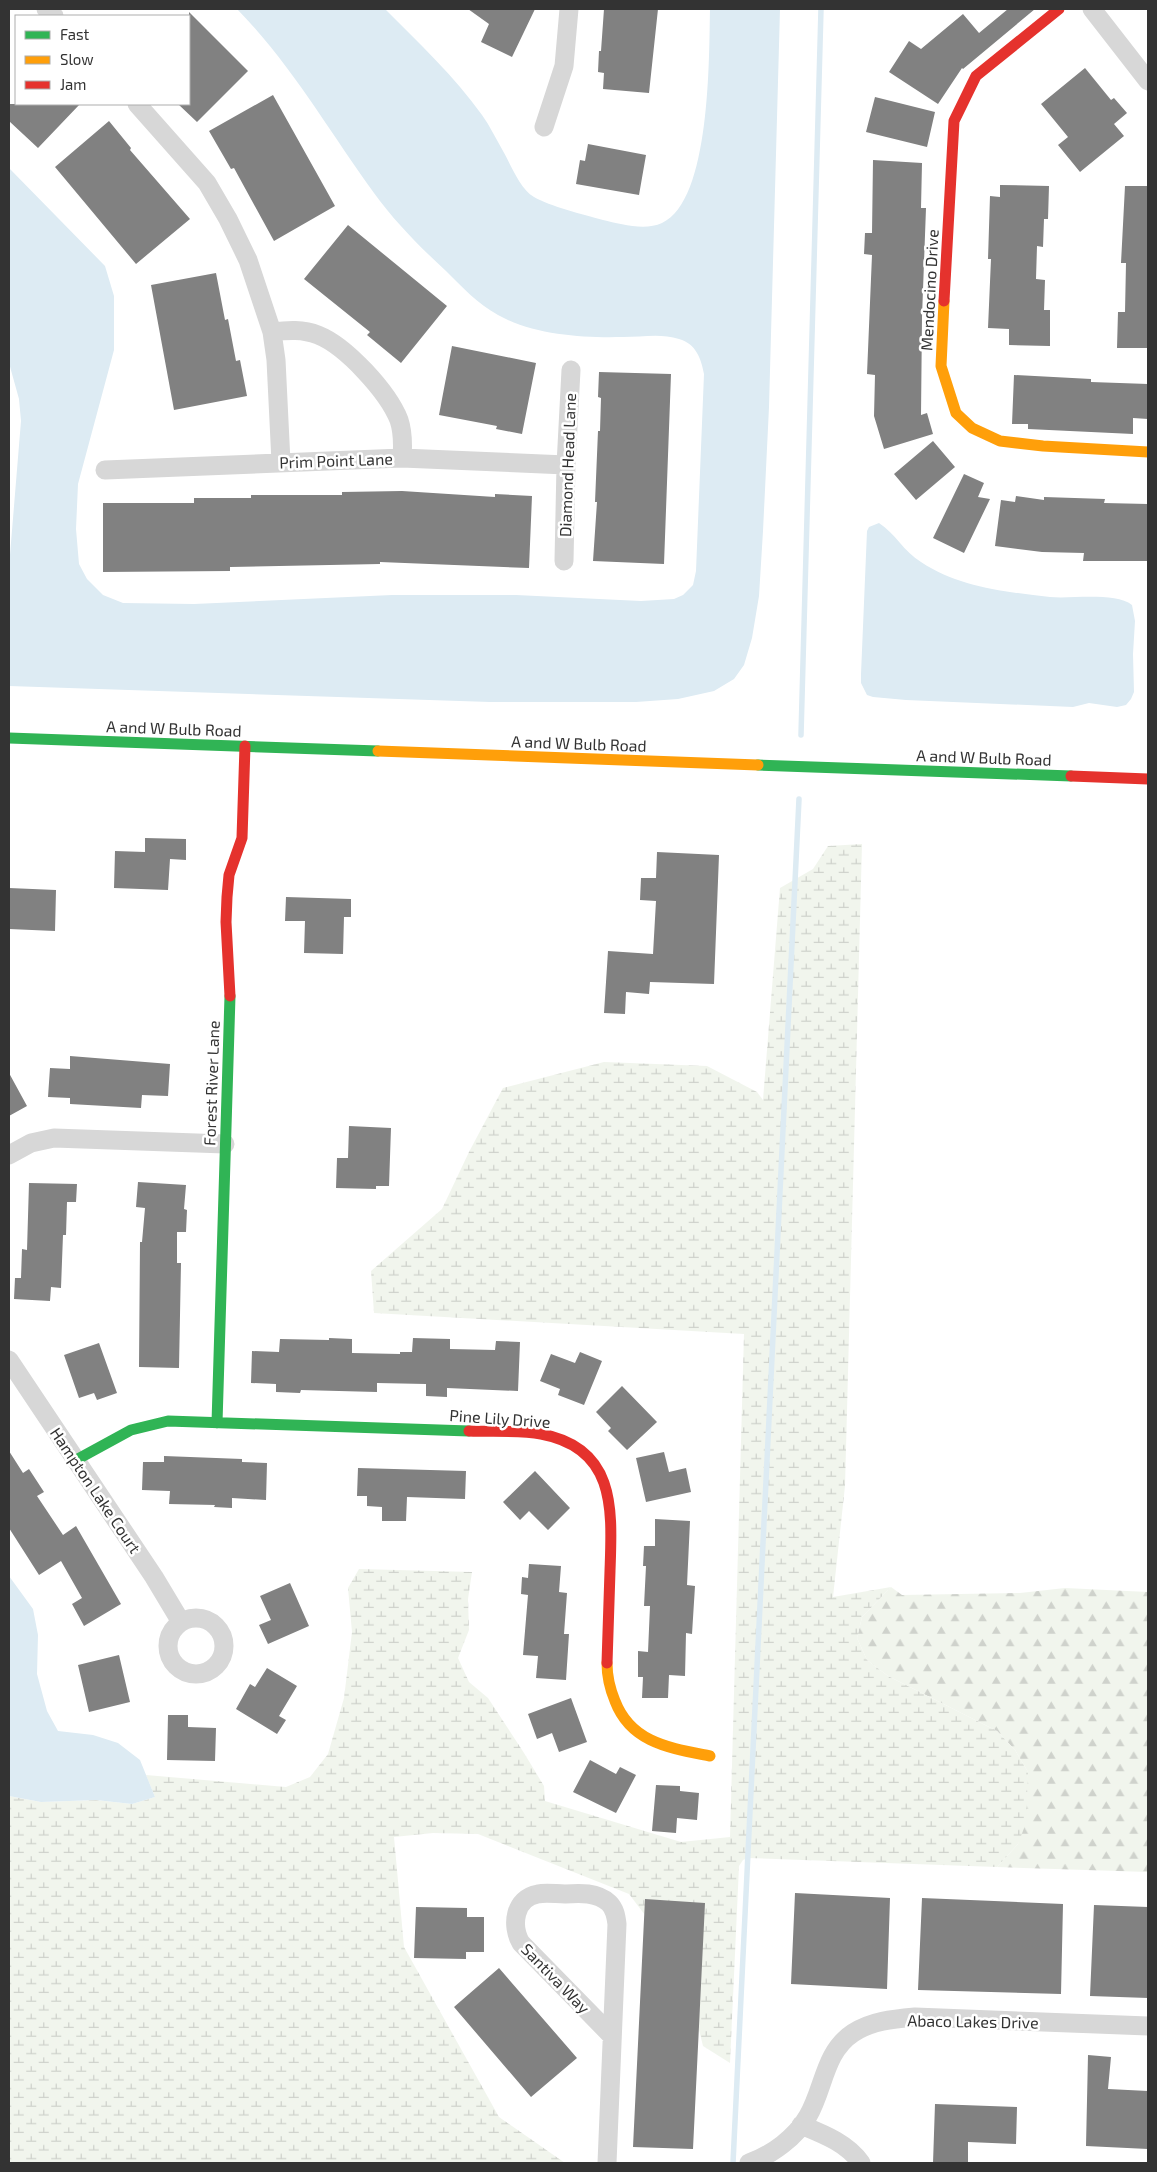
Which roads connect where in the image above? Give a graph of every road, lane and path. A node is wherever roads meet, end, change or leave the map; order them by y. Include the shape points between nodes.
1 (569, 9) edge
2 (1059, 9) edge
3 (1092, 9) edge
4 (1148, 81) edge
5 (138, 105) edge
6 (544, 127) dead end
7 (272, 332) junction
8 (571, 370) dead end
9 (1148, 452) edge
10 (402, 458) junction
11 (281, 462) junction
12 (566, 465) junction
13 (105, 470) dead end
14 (564, 561) dead end
15 (9, 738) edge
16 (245, 746) junction
17 (1148, 779) edge
18 (225, 1144) junction
19 (9, 1155) edge
20 (9, 1360) edge
21 (217, 1423) junction
22 (76, 1460) junction
23 (181, 1622) dead end
24 (710, 1756) dead end
25 (1148, 2026) edge
26 (612, 2036) junction
27 (801, 2125) junction
28 (607, 2163) edge
29 (749, 2163) edge
30 (861, 2163) edge

1 - 6 street via 564,66
2 - 9 street, Mendocino Drive via 976,76 954,121 941,366 956,413 972,428 1000,441
3 - 4 street
5 - 7 street via 207,183 248,260
7 - 10 street via 300,331 318,335 335,344 360,368 385,396 399,420
7 - 11 street
8 - 12 street, Diamond Head Lane
10 - 11 street, Prim Point Lane
10 - 12 street, Prim Point Lane
11 - 13 street, Prim Point Lane
12 - 14 street, Diamond Head Lane
15 - 16 street, A and W Bulb Road
16 - 17 street, A and W Bulb Road
16 - 18 street, Forest River Lane via 242,838 229,875 227,897 230,980
18 - 19 street via 54,1138 31,1143
18 - 21 street, Forest River Lane
20 - 22 street, Hampton Lake Court
21 - 22 street, Pine Lily Drive via 147,1423 128,1430
21 - 24 street, Pine Lily Drive via 541,1434 564,1440 584,1453 600,1471 610,1493 607,1669 610,1692 620,1714 632,1729 650,1742
22 - 23 street, Hampton Lake Court
25 - 27 street, Abaco Lakes Drive via 915,2018 871,2024 852,2034 839,2046
26 - 26 street, Santiva Way via 618,1924 615,1910 598,1896 588,1894 538,1894 528,1898 515,1916 516,1935
26 - 28 street, Santiva Way
27 - 29 street, Abaco Lakes Drive via 780,2146
27 - 30 street via 838,2142

